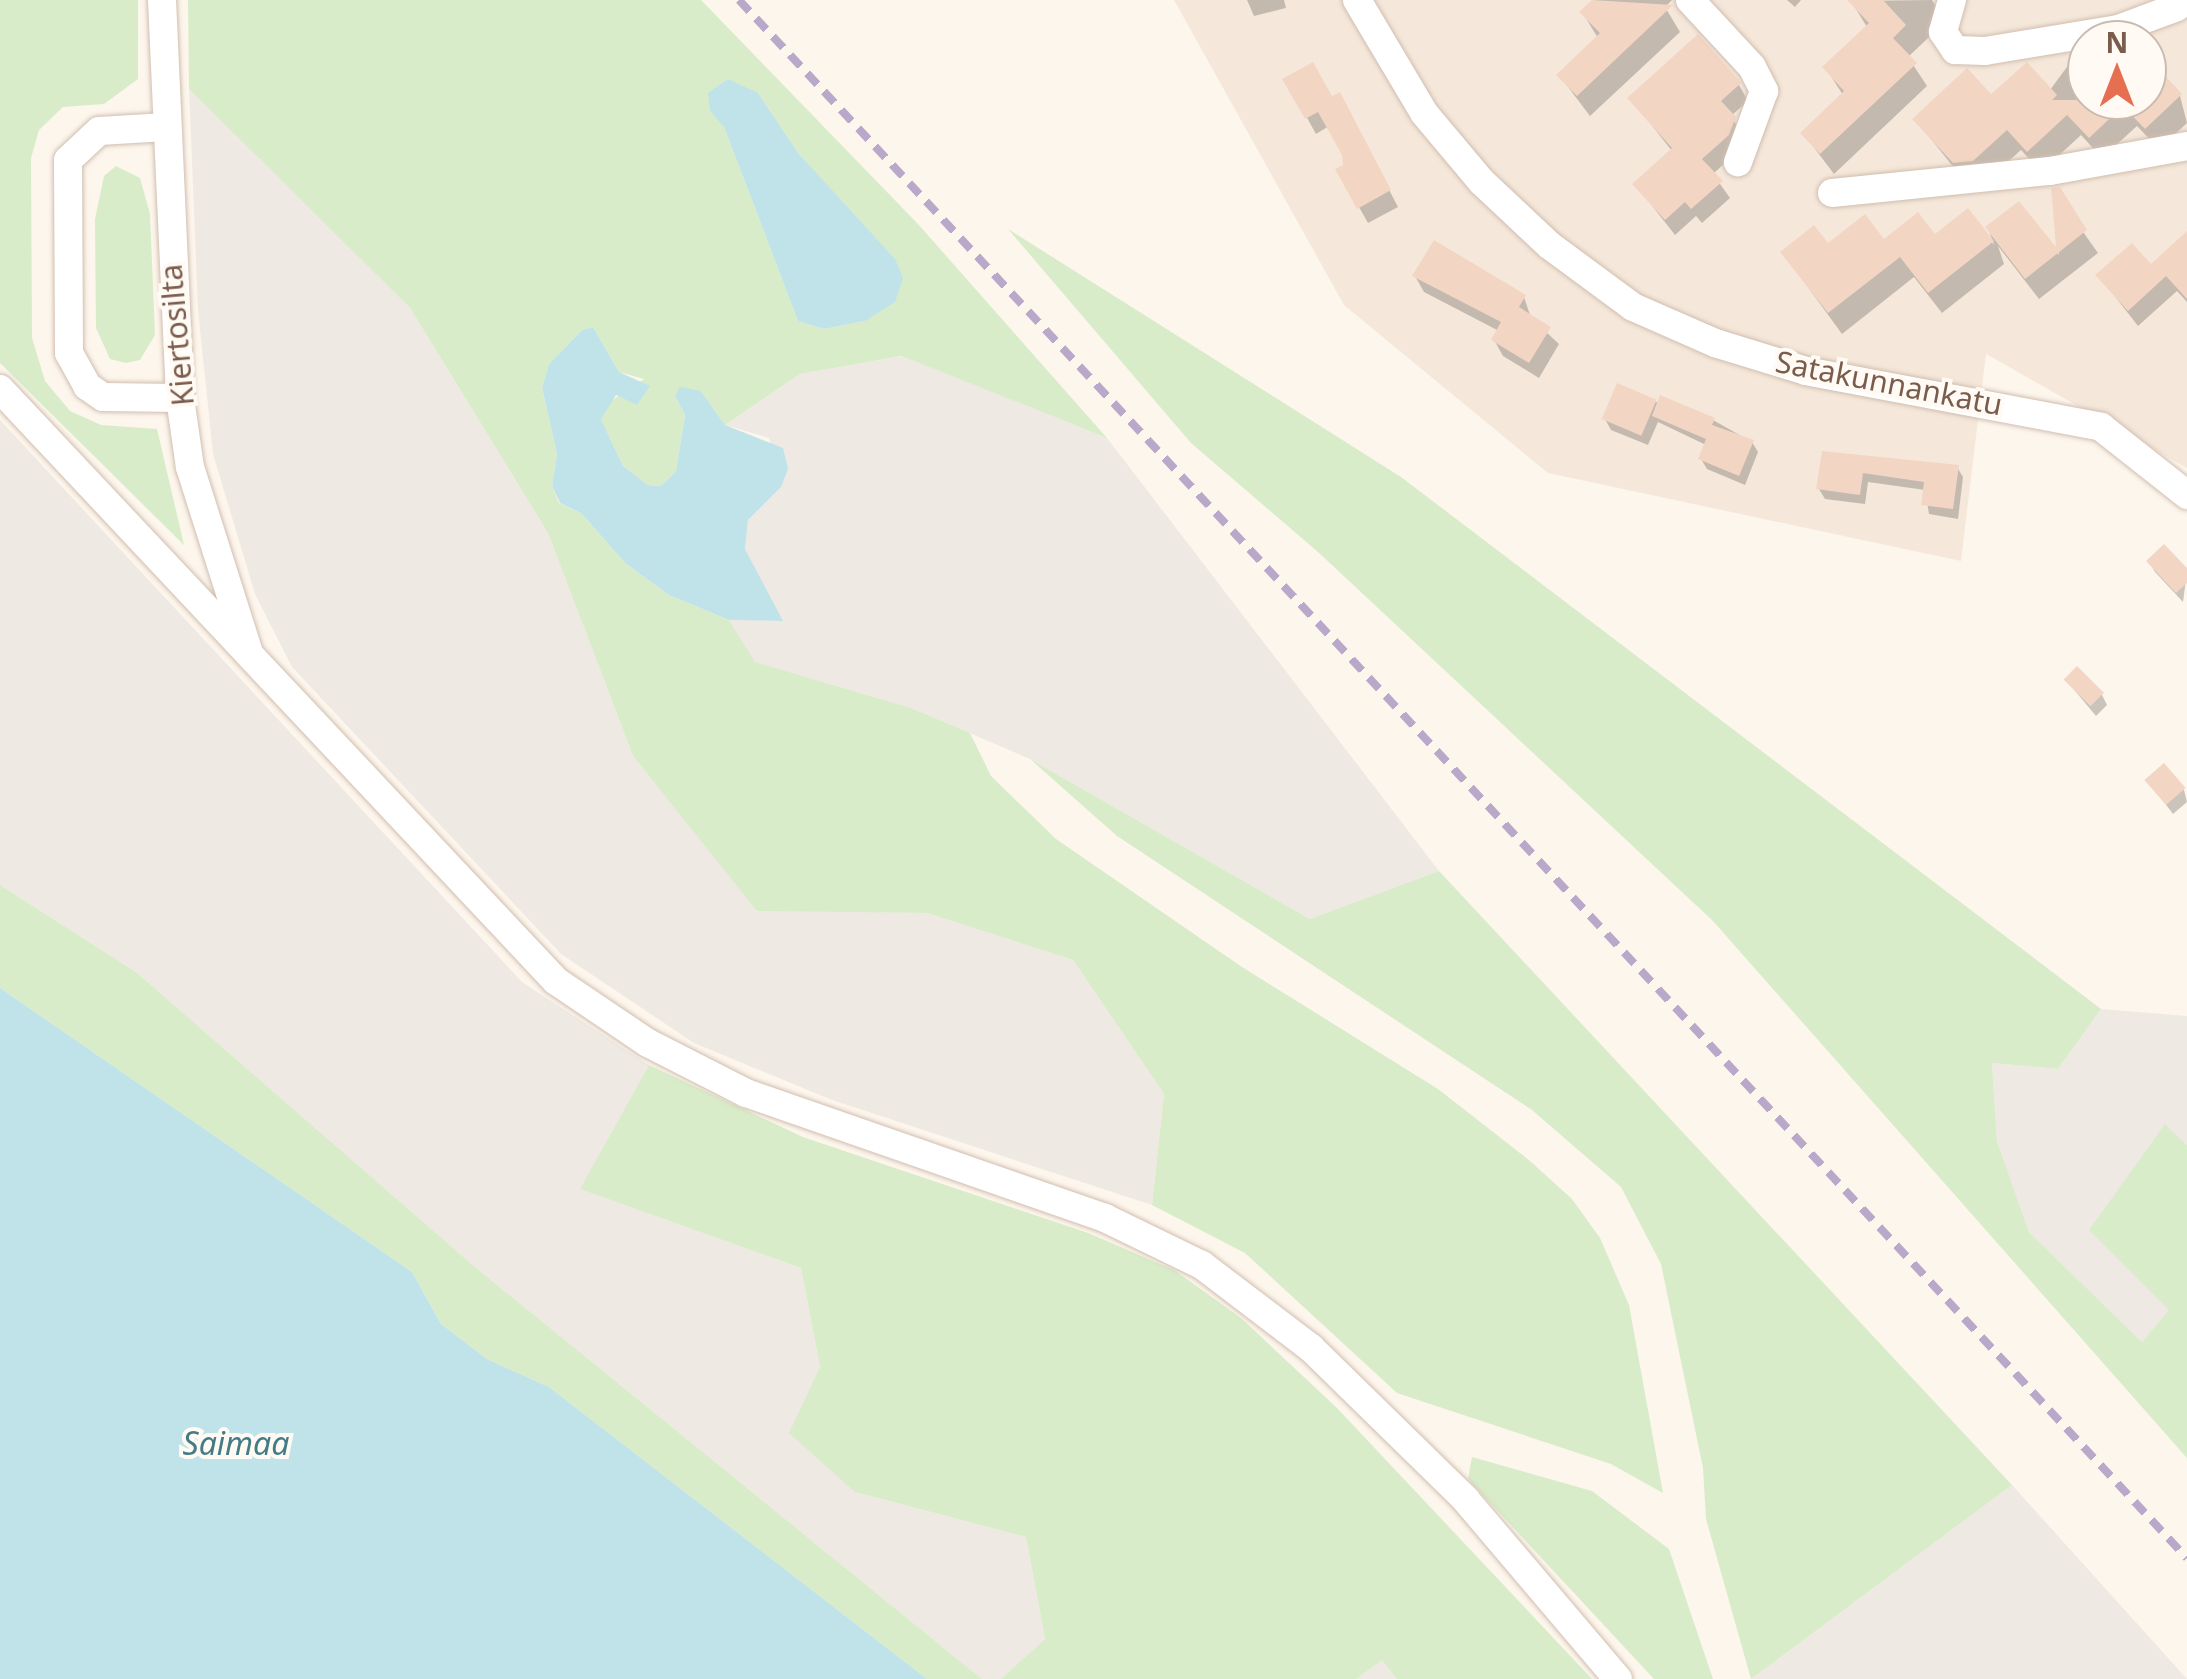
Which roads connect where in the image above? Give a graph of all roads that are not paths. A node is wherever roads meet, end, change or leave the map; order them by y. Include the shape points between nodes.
1 (162, 0) edge
2 (1357, 0) edge
3 (1690, 0) edge
4 (1952, 0) edge
5 (2178, 8) edge
6 (166, 127) junction
7 (2187, 146) edge
8 (1738, 162) dead end
9 (1832, 193) dead end
10 (0, 389) edge
11 (180, 398) junction
12 (2187, 495) edge
13 (252, 660) junction
14 (1618, 1679) edge

1 - 6 street, Kiertosilta
2 - 12 street, Satakunnankatu via 1413,98 1482,182 1549,245 1633,306 1714,343 1806,371 2101,427
3 - 8 street via 1752,68 1764,91
4 - 5 street via 1943,32 1955,50 2118,29
6 - 11 street, Kiertosilta
6 - 11 street via 99,132 68,160 70,353 87,386 104,396
7 - 9 street via 2050,171
10 - 13 street
11 - 13 street, Kiertosilta via 190,468
13 - 14 street via 556,982 648,1042 746,1092 1105,1218 1202,1265 1311,1348 1466,1500

